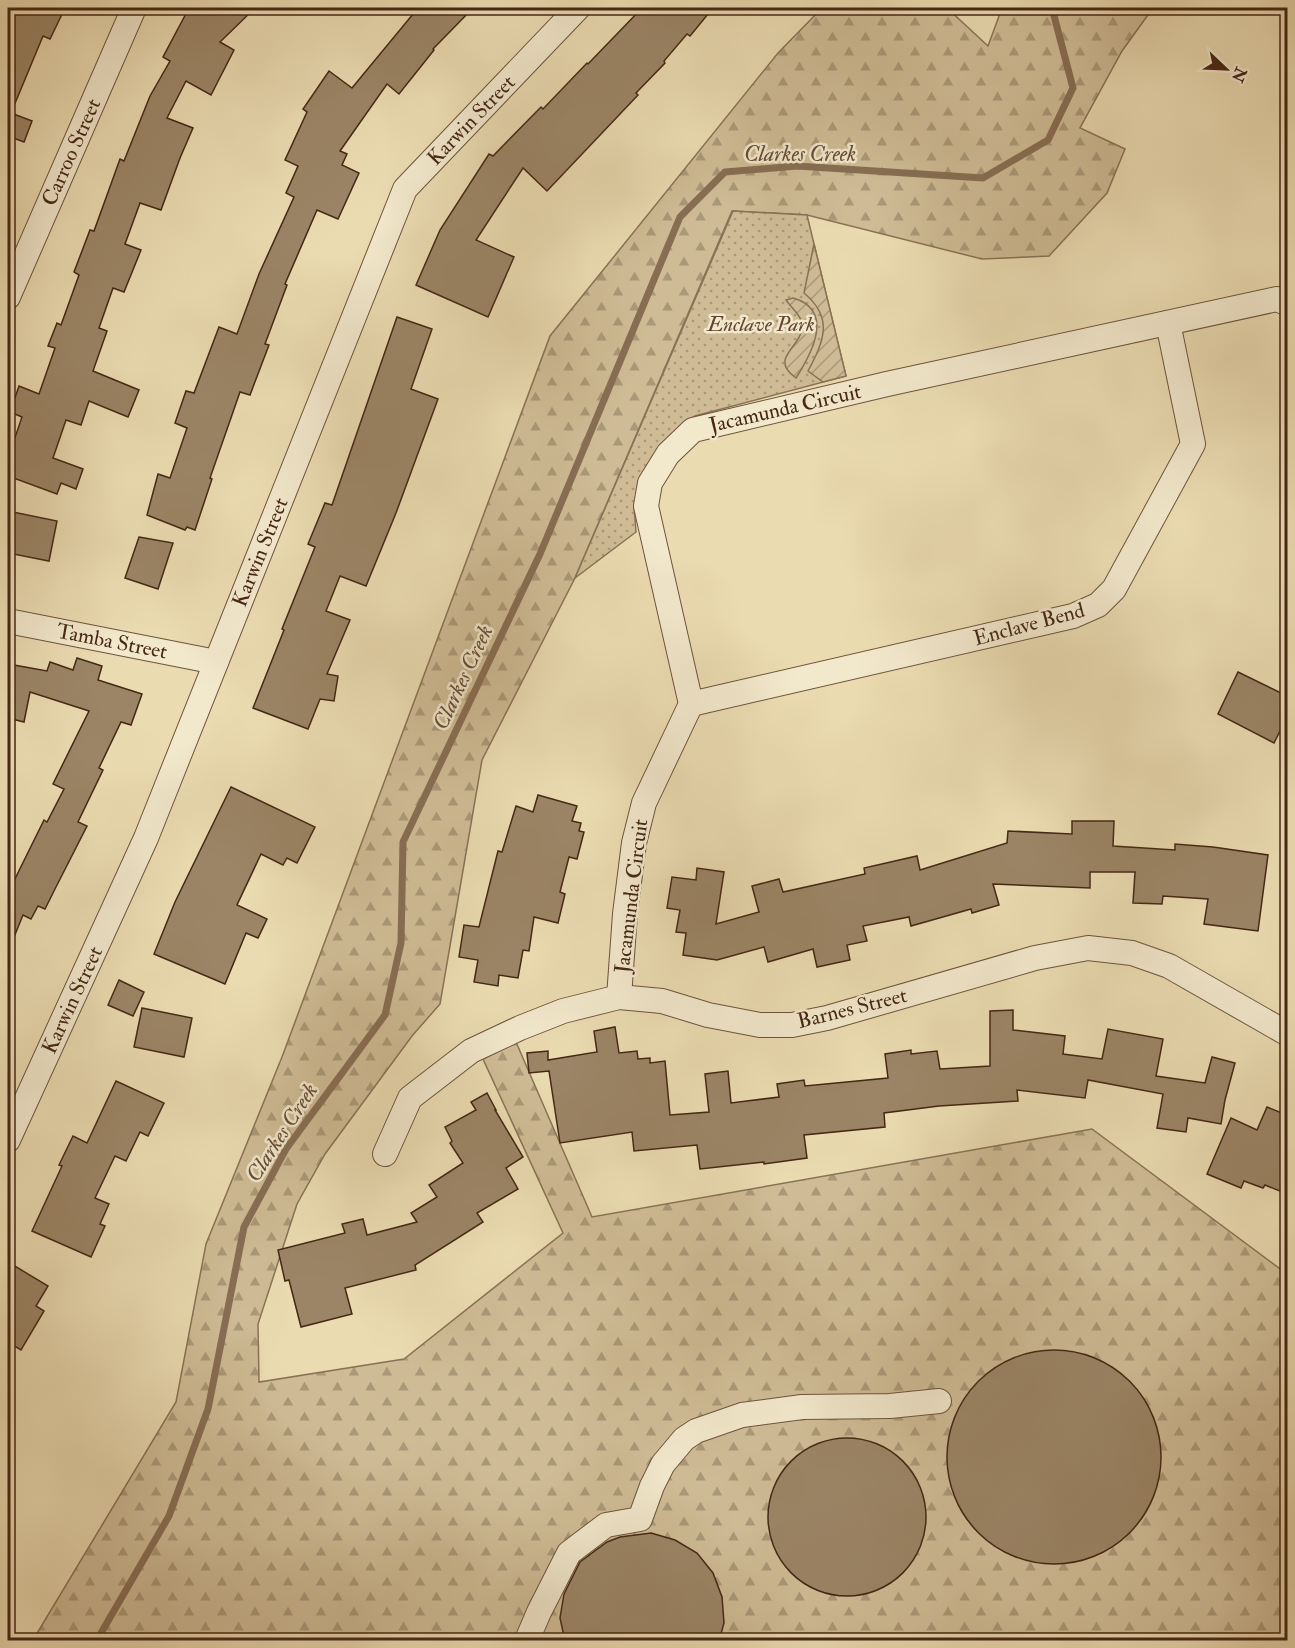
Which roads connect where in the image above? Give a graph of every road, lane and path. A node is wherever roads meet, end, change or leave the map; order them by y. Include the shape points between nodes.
1 (134, 8) edge
2 (578, 8) edge
3 (8, 297) edge
4 (1287, 304) edge
5 (1168, 323) junction
6 (8, 621) edge
7 (216, 662) junction
8 (691, 704) junction
9 (619, 997) junction
10 (1287, 1034) edge
11 (8, 1140) edge
12 (385, 1154) dead end
13 (939, 1401) dead end
14 (527, 1641) edge

1 - 3 street, Carroo Street
2 - 7 street, Karwin Street via 405,189
4 - 5 street, Jacamunda Circuit via 1277,298
5 - 8 street, Enclave Bend via 1193,444 1114,589 1098,605 1073,616
5 - 8 street, Jacamunda Circuit via 693,429 668,454 650,483 646,506
6 - 7 street, Tamba Street
7 - 11 street, Karwin Street via 146,838
8 - 9 street, Jacamunda Circuit via 644,803 634,843
9 - 10 street, Barnes Street via 662,1001 760,1025 792,1025 1035,958 1088,948 1132,953 1169,966
9 - 12 street, Barnes Street via 563,1011 471,1051 410,1098
13 - 14 street via 802,1407 742,1415 696,1431 663,1464 640,1519 606,1524 569,1552

